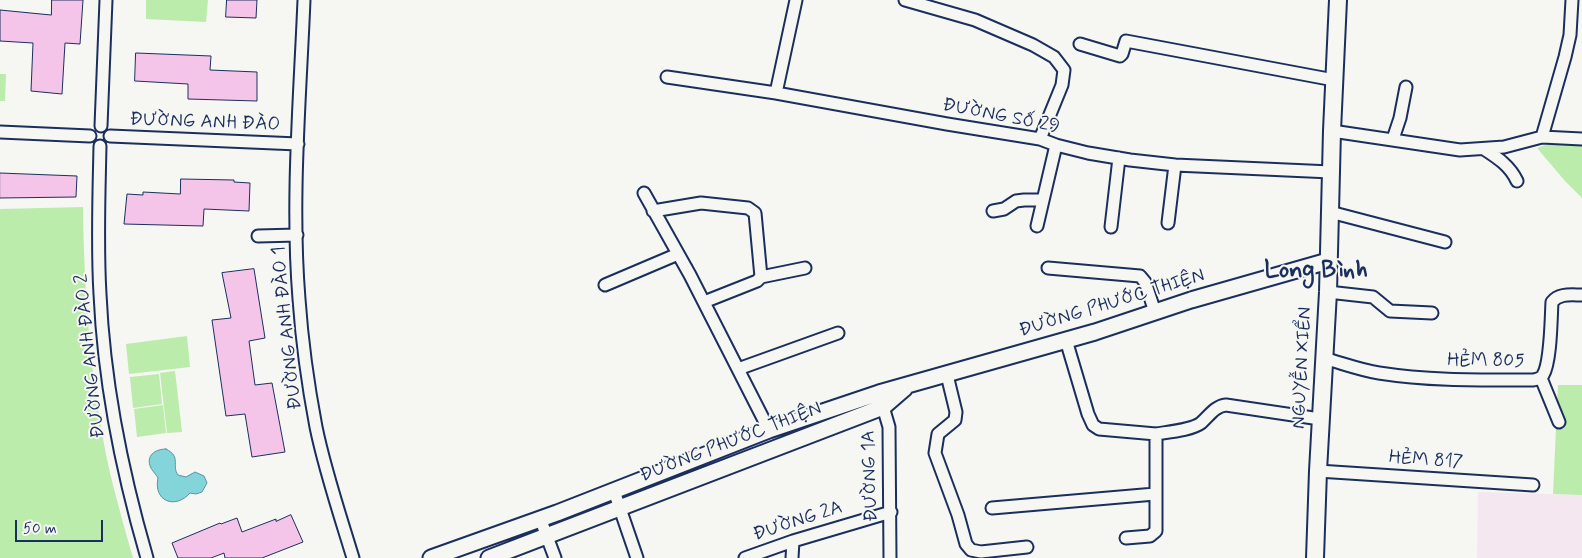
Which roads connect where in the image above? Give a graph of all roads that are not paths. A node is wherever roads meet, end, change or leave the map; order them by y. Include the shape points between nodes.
1 (106, 0) edge
2 (304, 0) edge
3 (792, 0) edge
4 (796, 0) edge
5 (905, 0) edge
6 (1338, 0) edge
7 (1572, 0) edge
8 (1080, 44) dead end
9 (667, 76) dead end
10 (1334, 80) junction
11 (1406, 87) dead end
12 (776, 93) junction
13 (101, 126) junction
14 (1332, 131) junction
15 (0, 132) edge
16 (90, 136) junction
17 (110, 136) junction
18 (1542, 137) junction
19 (1040, 138) junction
20 (1582, 138) edge
21 (1392, 139) junction
22 (298, 144) junction
23 (1056, 145) junction
24 (100, 146) junction
25 (1484, 149) junction
26 (1119, 158) junction
27 (1175, 164) junction
28 (1331, 172) junction
29 (1517, 181) dead end
30 (644, 193) dead end
31 (1043, 200) junction
32 (653, 211) junction
33 (993, 211) dead end
34 (1330, 212) junction
35 (1168, 223) dead end
36 (1037, 226) dead end
37 (1111, 226) dead end
38 (297, 235) junction
39 (258, 236) dead end
40 (1445, 242) dead end
41 (678, 254) junction
42 (1328, 260) junction
43 (805, 268) dead end
44 (1048, 268) dead end
45 (761, 277) junction
46 (605, 285) dead end
47 (1328, 292) junction
48 (1582, 295) edge
49 (704, 302) junction
50 (1155, 312) junction
51 (1432, 312) dead end
52 (838, 333) dead end
53 (1066, 340) junction
54 (1323, 358) junction
55 (738, 369) junction
56 (947, 375) junction
57 (1541, 378) junction
58 (881, 400) junction
59 (1320, 419) junction
60 (1559, 422) dead end
61 (769, 430) junction
62 (1156, 434) junction
63 (1318, 472) junction
64 (1533, 484) dead end
65 (614, 491) junction
66 (1155, 494) junction
67 (620, 507) junction
68 (992, 508) dead end
69 (891, 512) junction
70 (540, 518) junction
71 (547, 536) junction
72 (1126, 538) dead end
73 (793, 541) junction
74 (1027, 547) dead end
75 (148, 558) edge
76 (353, 558) edge
77 (431, 558) edge
78 (488, 558) edge
79 (556, 558) edge
80 (637, 558) edge
81 (745, 558) edge
82 (792, 558) edge
83 (890, 558) edge
84 (1315, 558) edge

1 - 13 street
2 - 22 street, ĐƯỜNG ANH ĐÀO 1
3 - 4 street
4 - 12 street
5 - 19 street via 975,20 1034,44 1054,57 1064,70 1062,85
6 - 10 main road, NGUYỄN XIỂN
7 - 18 street via 1570,35
8 - 10 street via 1120,56 1126,42
9 - 12 street, ĐƯỜNG SỐ 29
10 - 14 main road, NGUYỄN XIỂN
11 - 21 street
12 - 19 street, ĐƯỜNG SỐ 29
13 - 16 street
13 - 17 street via 108,129
14 - 21 street
14 - 28 main road, NGUYỄN XIỂN
15 - 16 street
16 - 24 street via 93,143
17 - 22 street, ĐƯỜNG ANH ĐÀO
17 - 24 street via 108,142
18 - 20 street
18 - 25 street
19 - 23 street, ĐƯỜNG SỐ 29
21 - 25 street via 1460,150
22 - 38 street, ĐƯỜNG ANH ĐÀO 1
23 - 26 street, ĐƯỜNG SỐ 29
23 - 31 street
24 - 75 street, ĐƯỜNG ANH ĐÀO 2 via 99,268 105,352 118,444
25 - 29 street via 1502,161
26 - 27 street, ĐƯỜNG SỐ 29
26 - 37 street
27 - 28 street, ĐƯỜNG SỐ 29
27 - 35 street
28 - 34 main road, NGUYỄN XIỂN
30 - 32 street
31 - 33 street via 1024,200
31 - 36 street
32 - 41 street
32 - 45 street via 701,203 752,210 756,217
34 - 40 street
34 - 42 main road, NGUYỄN XIỂN
38 - 39 street
38 - 76 street, ĐƯỜNG ANH ĐÀO 1 via 300,309 316,427
41 - 46 street
41 - 49 street
42 - 47 main road, NGUYỄN XIỂN
42 - 50 street, ĐƯỜNG PHƯỚC THIỆN
43 - 45 street
44 - 50 street via 1140,276
45 - 49 street
47 - 51 street via 1373,297 1390,311
47 - 54 main road, NGUYỄN XIỂN
48 - 57 street, HẺM 805 via 1561,295 1552,302 1548,362
49 - 55 street
50 - 53 street, ĐƯỜNG PHƯỚC THIỆN
52 - 55 street
53 - 56 street, ĐƯỜNG PHƯỚC THIỆN
53 - 62 street via 1093,425
54 - 57 street, HẺM 805 via 1413,378
54 - 59 main road, NGUYỄN XIỂN
55 - 61 street
56 - 58 street, ĐƯỜNG PHƯỚC THIỆN via 908,386
56 - 74 street via 955,420 938,434 935,453 966,544 971,550 981,552
57 - 60 street
58 - 61 street, ĐƯỜNG PHƯỚC THIỆN
58 - 67 street, ĐƯỜNG PHƯỚC THIỆN
58 - 69 street, ĐƯỜNG 1A via 890,427
59 - 62 street via 1222,405 1200,423
59 - 63 main road, NGUYỄN XIỂN
61 - 65 street, ĐƯỜNG PHƯỚC THIỆN
62 - 66 street
63 - 64 street, HẺM 817
63 - 84 main road, NGUYỄN XIỂN
65 - 67 street
65 - 70 street, ĐƯỜNG PHƯỚC THIỆN
66 - 68 street
66 - 72 street via 1156,531 1150,536
67 - 71 street, ĐƯỜNG PHƯỚC THIỆN
67 - 80 street
69 - 73 street, ĐƯỜNG 2A
69 - 83 street, ĐƯỜNG 1A
70 - 71 street
70 - 77 street, ĐƯỜNG PHƯỚC THIỆN
71 - 78 street, ĐƯỜNG PHƯỚC THIỆN
71 - 79 street
73 - 81 street, ĐƯỜNG 2A
73 - 82 street

